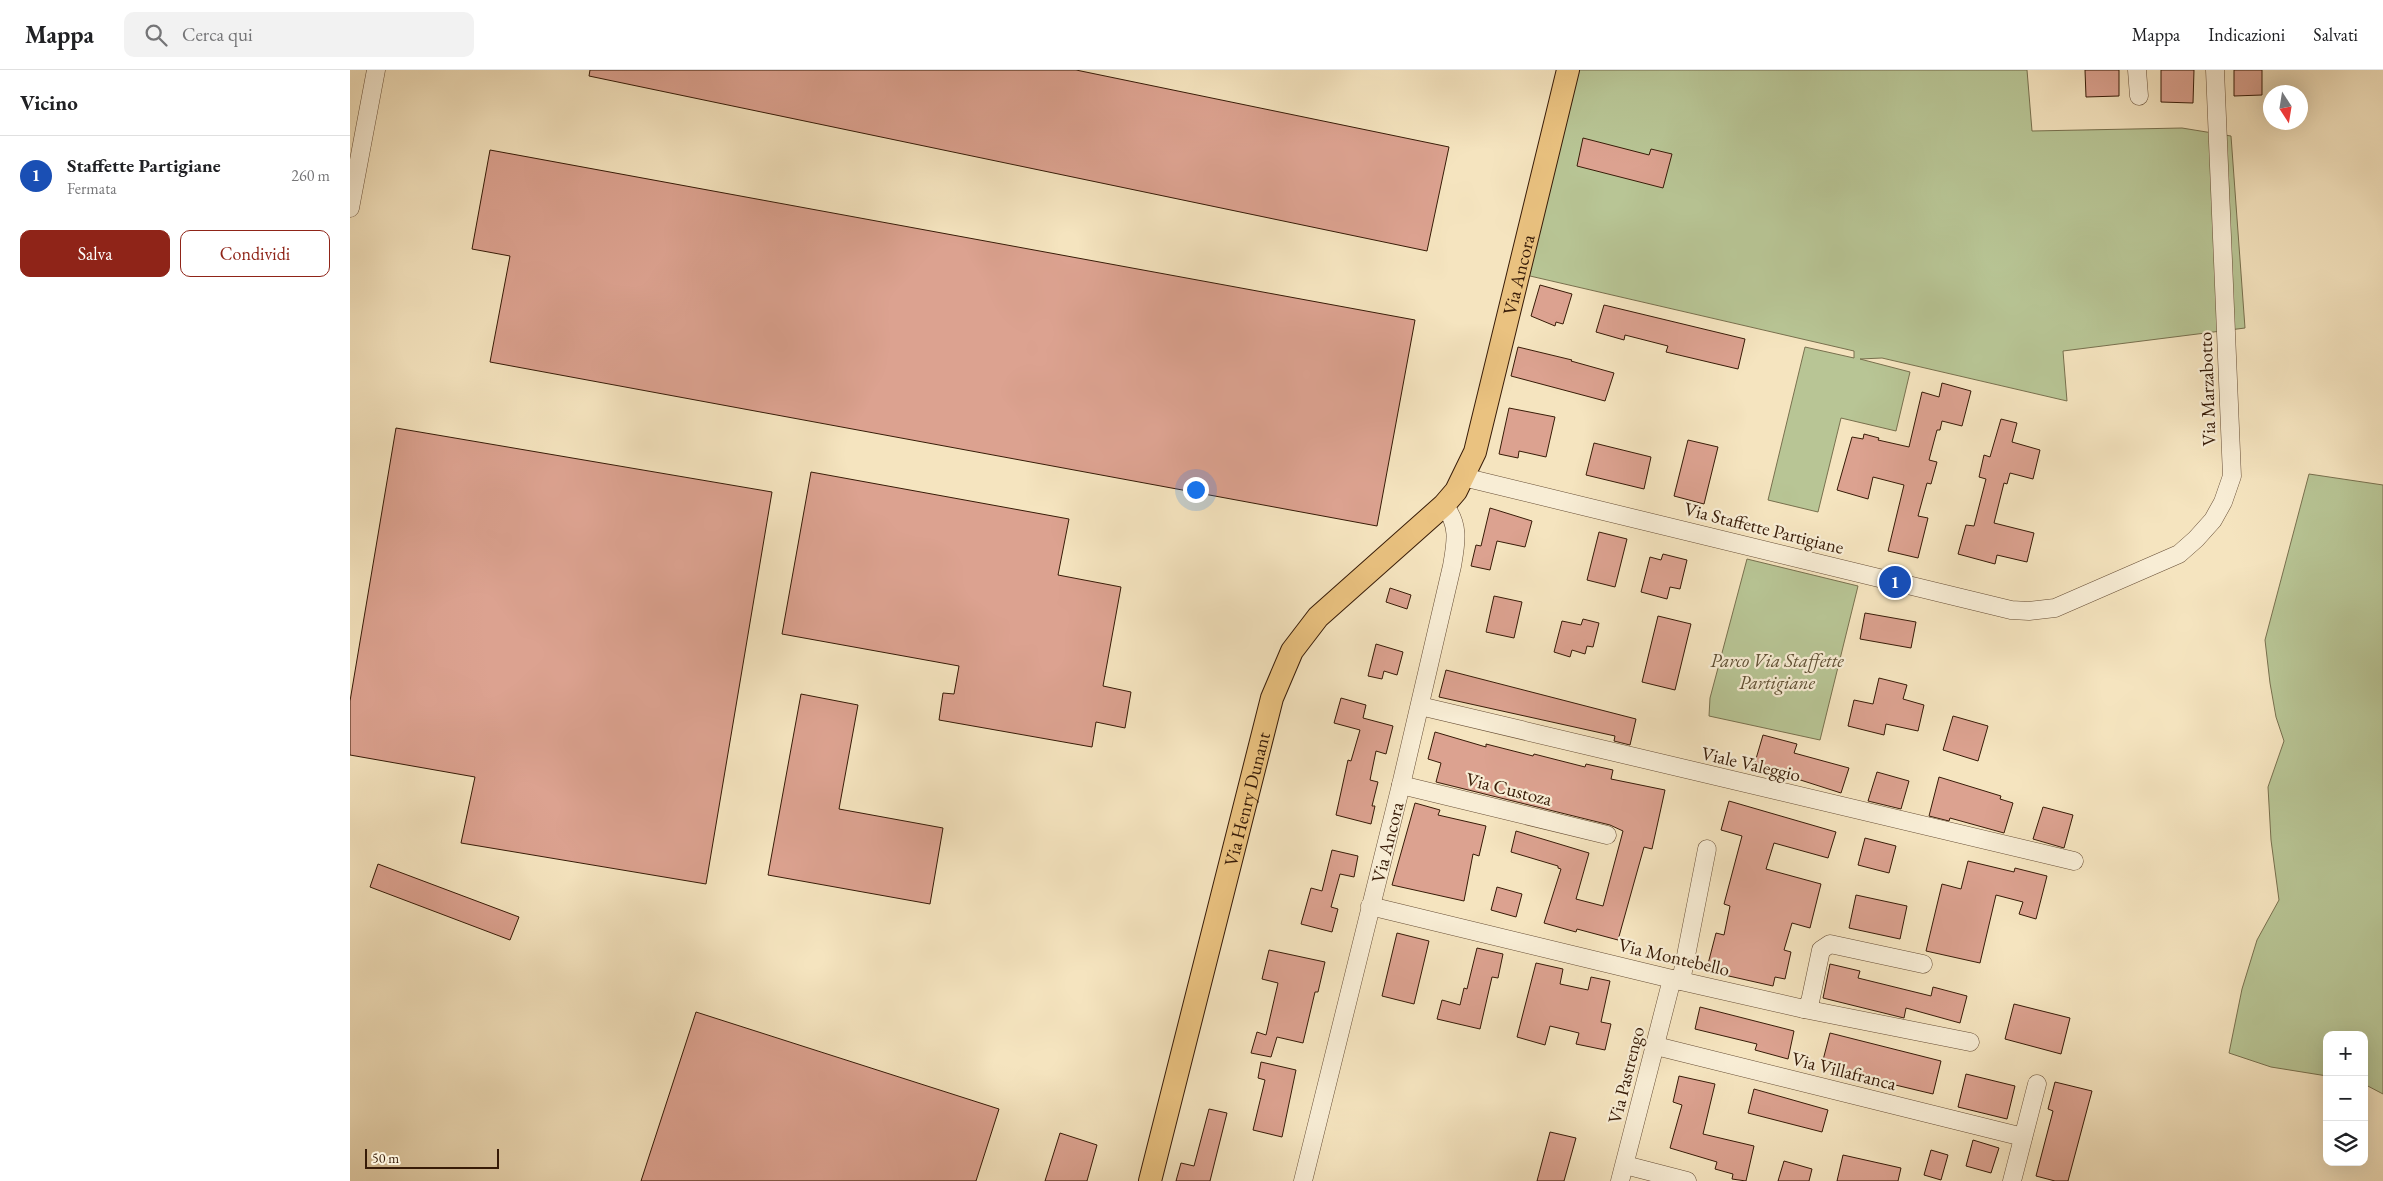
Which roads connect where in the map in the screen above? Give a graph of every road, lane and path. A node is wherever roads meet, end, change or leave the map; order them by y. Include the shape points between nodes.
1 (376, 70) edge
2 (1568, 70) edge
3 (2137, 70) edge
4 (2215, 70) edge
5 (2139, 96) dead end
6 (350, 208) edge
7 (1464, 477) junction
8 (1444, 505) junction
9 (2055, 608) joint
10 (1420, 706) junction
11 (1401, 785) junction
12 (1607, 835) dead end
13 (1707, 849) dead end
14 (2074, 861) dead end
15 (1370, 906) junction
16 (1923, 964) dead end
17 (1677, 980) junction
18 (1804, 1009) junction
19 (1970, 1042) dead end
20 (1656, 1046) junction
21 (2037, 1084) dead end
22 (2023, 1137) junction
23 (1158, 1155) junction
24 (1622, 1173) edge
25 (1143, 1181) edge
26 (1150, 1181) edge
27 (1303, 1181) edge
28 (1687, 1181) edge
29 (2012, 1181) edge

1 - 6 street
2 - 7 main road, Via Ancora via 1475,452
3 - 5 street
4 - 9 street, Via Marzabotto via 2232,476 2213,520 2179,554
7 - 8 main road, Via Ancora
7 - 9 street, Via Staffette Partigiane via 2011,610
8 - 10 street, Via Ancora via 1452,515 1458,536
8 - 23 main road, Via Henry Dunant via 1318,617 1292,651 1272,698
10 - 11 street, Via Ancora
10 - 14 street, Viale Valeggio
11 - 12 street, Via Custoza
11 - 15 street, Via Ancora
13 - 17 street, Via Pastrengo
15 - 17 street, Via Montebello
15 - 27 street, Via Ancora
16 - 18 street via 1830,944 1821,950 1810,1002
17 - 18 street, Via Montebello
17 - 20 street, Via Pastrengo
18 - 19 street, Via Montebello
20 - 22 street, Via Villafranca
20 - 24 street, Via Pastrengo
21 - 22 street
22 - 29 street
23 - 25 main road
23 - 26 main road
24 - 28 street

